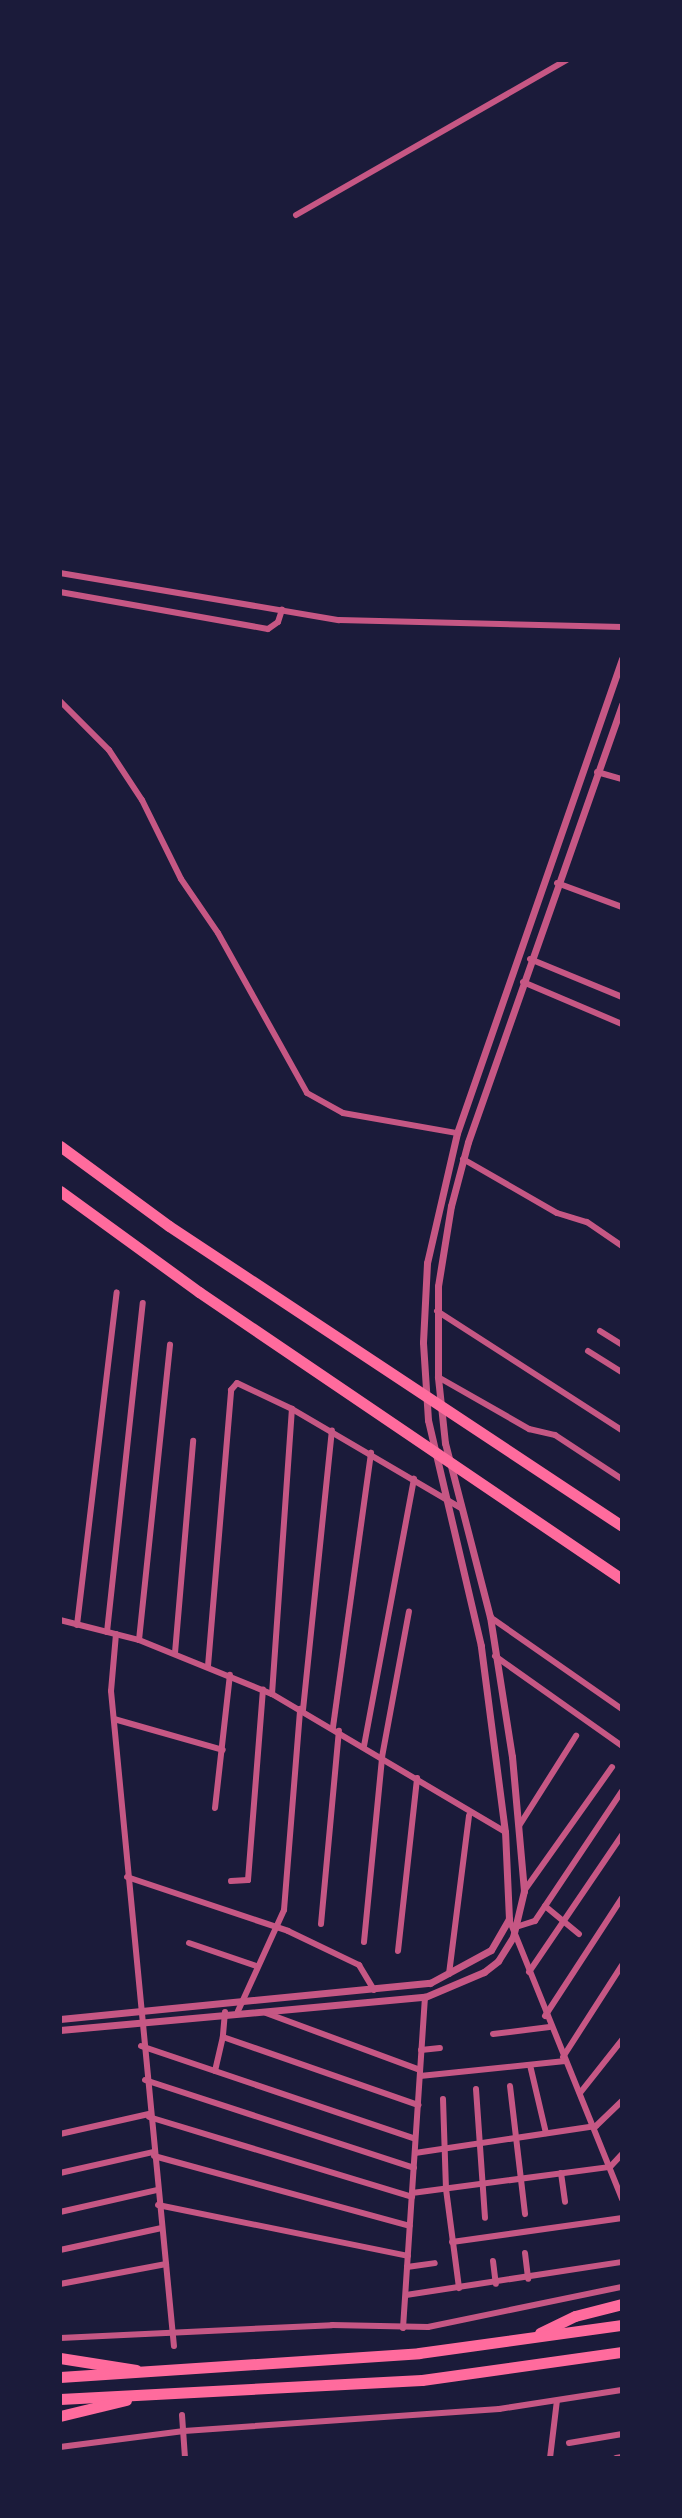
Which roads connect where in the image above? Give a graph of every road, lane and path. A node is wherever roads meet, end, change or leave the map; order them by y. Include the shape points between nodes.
1 (567, 60) edge
2 (296, 215) dead end
3 (60, 573) edge
4 (60, 592) edge
5 (282, 610) junction
6 (622, 627) edge
7 (622, 659) edge
8 (60, 701) edge
9 (622, 704) edge
10 (619, 720) edge
11 (597, 772) junction
12 (622, 779) edge
13 (557, 883) junction
14 (622, 907) edge
15 (530, 959) junction
16 (523, 982) junction
17 (622, 997) edge
18 (622, 1024) edge
19 (457, 1133) junction
20 (60, 1146) edge
21 (463, 1159) junction
22 (60, 1191) edge
23 (622, 1246) edge
24 (117, 1292) dead end
25 (143, 1303) dead end
26 (437, 1311) junction
27 (600, 1331) dead end
28 (170, 1345) dead end
29 (622, 1345) edge
30 (588, 1351) dead end
31 (622, 1372) edge
32 (438, 1377) junction
33 (292, 1409) junction
34 (622, 1430) edge
35 (332, 1431) junction
36 (193, 1441) dead end
37 (371, 1453) junction
38 (414, 1479) junction
39 (622, 1479) edge
40 (445, 1499) junction
41 (461, 1508) junction
42 (622, 1526) edge
43 (603, 1566) junction
44 (622, 1579) edge
45 (622, 1588) edge
46 (409, 1611) dead end
47 (490, 1617) junction
48 (60, 1620) edge
49 (77, 1625) junction
50 (107, 1632) junction
51 (116, 1634) junction
52 (139, 1640) junction
53 (175, 1653) junction
54 (495, 1656) junction
55 (208, 1666) junction
56 (230, 1675) junction
57 (263, 1690) junction
58 (272, 1694) junction
59 (622, 1709) edge
60 (302, 1710) junction
61 (114, 1719) junction
62 (336, 1729) junction
63 (576, 1736) dead end
64 (364, 1746) junction
65 (622, 1746) edge
66 (223, 1750) junction
67 (382, 1757) junction
68 (612, 1767) dead end
69 (417, 1778) junction
70 (622, 1791) edge
71 (215, 1808) dead end
72 (469, 1815) junction
73 (519, 1826) junction
74 (505, 1832) junction
75 (622, 1835) edge
76 (127, 1877) junction
77 (231, 1881) dead end
78 (524, 1891) junction
79 (622, 1898) edge
80 (545, 1906) junction
81 (509, 1919) junction
82 (563, 1921) junction
83 (321, 1924) dead end
84 (273, 1928) junction
85 (516, 1930) junction
86 (579, 1934) dead end
87 (364, 1942) dead end
88 (189, 1943) dead end
89 (398, 1951) dead end
90 (256, 1966) junction
91 (621, 1968) edge
92 (529, 1972) junction
93 (449, 1975) junction
94 (374, 1990) junction
95 (425, 1997) junction
96 (242, 2000) junction
97 (138, 2008) junction
98 (257, 2010) junction
99 (238, 2011) junction
100 (225, 2012) junction
101 (545, 2016) junction
102 (60, 2019) edge
103 (139, 2021) junction
104 (550, 2027) junction
105 (60, 2030) edge
106 (493, 2034) dead end
107 (223, 2037) junction
108 (621, 2044) edge
109 (141, 2046) junction
110 (440, 2048) dead end
111 (421, 2050) junction
112 (564, 2059) junction
113 (530, 2065) junction
114 (215, 2071) junction
115 (420, 2073) junction
116 (145, 2080) junction
117 (510, 2086) dead end
118 (476, 2089) dead end
119 (580, 2093) junction
120 (443, 2099) dead end
121 (622, 2101) edge
122 (418, 2105) junction
123 (149, 2116) junction
124 (596, 2126) junction
125 (546, 2133) junction
126 (60, 2134) edge
127 (517, 2138) junction
128 (415, 2139) junction
129 (480, 2143) junction
130 (445, 2148) junction
131 (415, 2153) junction
132 (153, 2154) junction
133 (622, 2154) edge
134 (610, 2167) junction
135 (414, 2168) junction
136 (60, 2173) edge
137 (561, 2173) junction
138 (521, 2179) junction
139 (483, 2184) junction
140 (446, 2189) junction
141 (157, 2190) junction
142 (412, 2195) junction
143 (622, 2199) edge
144 (565, 2202) dead end
145 (158, 2205) junction
146 (60, 2212) edge
147 (525, 2214) dead end
148 (485, 2218) dead end
149 (622, 2218) edge
150 (410, 2226) junction
151 (162, 2228) junction
152 (452, 2242) junction
153 (60, 2250) edge
154 (525, 2253) dead end
155 (408, 2256) junction
156 (493, 2261) dead end
157 (622, 2262) edge
158 (435, 2263) dead end
159 (166, 2264) junction
160 (407, 2267) junction
161 (528, 2279) junction
162 (60, 2284) edge
163 (496, 2284) junction
164 (622, 2287) edge
165 (459, 2288) junction
166 (406, 2295) junction
167 (622, 2304) edge
168 (622, 2325) edge
169 (403, 2328) junction
170 (173, 2336) junction
171 (60, 2338) edge
172 (530, 2338) junction
173 (174, 2346) dead end
174 (622, 2352) edge
175 (60, 2358) edge
176 (148, 2373) junction
177 (60, 2377) edge
178 (622, 2390) edge
179 (163, 2392) junction
180 (60, 2399) edge
181 (557, 2400) junction
182 (182, 2415) dead end
183 (60, 2416) edge
184 (184, 2431) junction
185 (622, 2434) edge
186 (569, 2443) dead end
187 (60, 2447) edge
188 (622, 2457) edge
189 (185, 2458) edge
190 (550, 2458) edge
191 (616, 2458) edge

1 - 2 street
3 - 5 street
4 - 5 street via 268,629
5 - 6 street via 374,622
7 - 19 street
8 - 19 street via 109,750 142,800 181,879 218,933 307,1093 343,1113
9 - 10 street
10 - 11 street
11 - 12 street
11 - 13 street
13 - 14 street
13 - 15 street
15 - 16 street
15 - 17 street
16 - 18 street
16 - 21 street
19 - 40 street via 430,1240 423,1342 428,1420
20 - 42 highway via 169,1226
21 - 23 street via 557,1213 587,1222
21 - 26 street via 445,1233
22 - 43 highway
24 - 49 street
25 - 50 street
26 - 32 street
26 - 34 street
27 - 29 street
28 - 52 street
30 - 31 street
32 - 39 street via 529,1429 555,1435
32 - 41 street
33 - 35 street
33 - 55 street via 241,1384 231,1390
33 - 58 street
35 - 37 street
35 - 60 street
36 - 53 street
37 - 38 street
37 - 62 street
38 - 40 street
38 - 64 street
40 - 41 street
40 - 74 street via 481,1646
41 - 47 street
43 - 44 highway
43 - 45 highway
46 - 67 street
47 - 54 street
47 - 59 street
48 - 49 street
49 - 50 street
50 - 51 street
51 - 52 street
51 - 61 street via 111,1665
52 - 53 street
53 - 55 street
54 - 65 street
54 - 73 street
55 - 56 street
56 - 57 street
56 - 66 street
57 - 58 street
57 - 77 street via 248,1880
58 - 60 street
60 - 62 street
60 - 84 street via 284,1910
61 - 66 street
61 - 76 street
62 - 64 street
62 - 83 street
63 - 73 street
64 - 67 street
66 - 71 street
67 - 69 street
67 - 87 street
68 - 78 street
69 - 72 street
69 - 89 street
70 - 80 street
72 - 74 street
72 - 93 street
73 - 78 street
74 - 81 street
75 - 82 street
76 - 84 street
76 - 97 street
78 - 85 street
79 - 101 street
80 - 82 street
80 - 85 street via 533,1924
81 - 85 street
81 - 93 street via 491,1950
82 - 86 street
82 - 92 street
84 - 90 street
84 - 94 street via 359,1965
85 - 92 street
85 - 95 street via 491,1966
88 - 90 street
90 - 96 street
91 - 112 street
92 - 101 street
93 - 94 street
94 - 96 street
95 - 98 street
95 - 111 street
96 - 97 street
96 - 99 street
97 - 102 street
97 - 103 street
98 - 99 street
98 - 115 street
99 - 100 street
100 - 103 street
100 - 107 street
101 - 104 street
103 - 105 street
103 - 109 street
104 - 106 street
104 - 112 street
107 - 114 street
107 - 122 street
108 - 119 street
109 - 114 street
109 - 116 street
110 - 111 street
111 - 115 street
112 - 113 street
112 - 119 street
113 - 115 street
113 - 125 street
114 - 128 street
115 - 122 street
116 - 123 street
116 - 135 street
117 - 127 street
118 - 129 street
119 - 124 street
120 - 130 street
121 - 124 street
122 - 128 street
123 - 126 street
123 - 132 street
123 - 142 street
124 - 125 street
124 - 134 street
125 - 127 street
127 - 129 street
127 - 138 street
128 - 131 street
129 - 130 street
129 - 139 street
130 - 131 street
130 - 140 street
131 - 135 street
132 - 136 street
132 - 141 street
132 - 150 street
133 - 134 street
134 - 137 street
134 - 143 street
135 - 142 street
137 - 138 street
137 - 144 street
138 - 139 street
138 - 147 street
139 - 140 street
139 - 148 street
140 - 142 street
140 - 152 street
141 - 145 street
141 - 146 street
142 - 150 street
145 - 151 street
145 - 155 street
149 - 152 street
150 - 155 street
151 - 153 street
151 - 159 street
152 - 165 street
154 - 161 street
155 - 160 street
156 - 163 street
157 - 161 street
158 - 160 street
159 - 162 street
159 - 170 street
160 - 166 street
161 - 163 street
163 - 165 street
164 - 169 street via 575,2301
165 - 166 street
166 - 169 street
167 - 172 highway via 575,2316
168 - 172 highway
169 - 170 street via 332,2325
170 - 171 street
170 - 173 street
172 - 176 highway via 419,2353
174 - 179 highway via 422,2380
175 - 176 highway
176 - 177 highway
178 - 181 street
179 - 180 highway
179 - 183 highway
181 - 184 street via 423,2417
181 - 190 street
182 - 184 street
184 - 187 street
184 - 189 street
185 - 186 street
188 - 191 street

